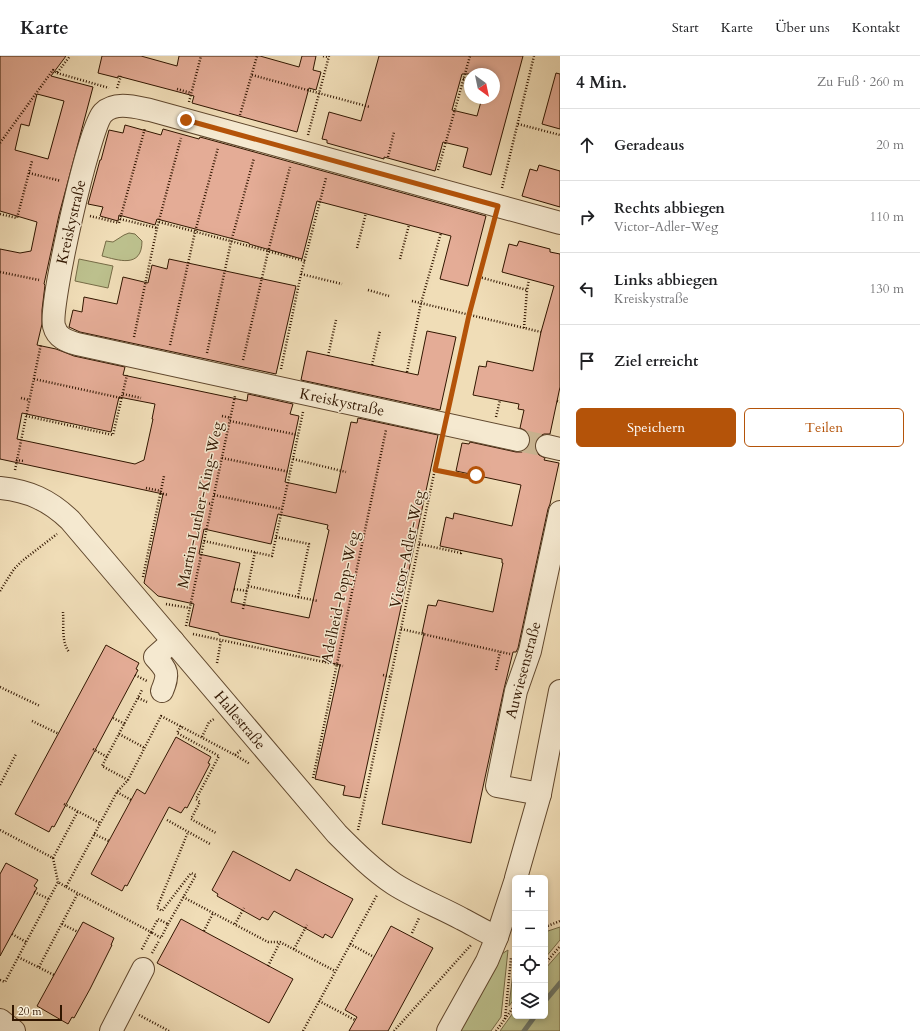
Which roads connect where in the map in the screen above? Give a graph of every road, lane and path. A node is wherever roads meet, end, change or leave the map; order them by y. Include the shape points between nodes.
1 (70, 56) edge
2 (201, 56) edge
3 (257, 56) edge
4 (323, 56) edge
5 (470, 56) edge
6 (534, 56) edge
7 (329, 57) edge
8 (57, 73) junction
9 (252, 75) junction
10 (120, 76) dead end
11 (463, 79) joint
12 (109, 88) dead end
13 (177, 89) dead end
14 (116, 90) dead end
15 (191, 93) junction
16 (319, 93) junction
17 (370, 107) dead end
18 (150, 110) junction
19 (185, 120) junction
20 (518, 124) junction
21 (229, 132) junction
22 (394, 132) dead end
23 (560, 135) edge
24 (258, 140) junction
25 (0, 143) edge
26 (299, 151) junction
27 (331, 160) junction
28 (32, 161) dead end
29 (29, 173) junction
30 (383, 174) junction
31 (79, 186) junction
32 (433, 188) junction
33 (498, 206) junction
34 (74, 211) junction
35 (366, 213) dead end
36 (0, 214) edge
37 (120, 219) junction
38 (159, 222) junction
39 (560, 223) edge
40 (409, 225) dead end
41 (157, 228) junction
42 (195, 232) junction
43 (441, 233) dead end
44 (231, 242) junction
45 (357, 248) dead end
46 (268, 252) junction
47 (400, 258) dead end
48 (304, 261) junction
49 (0, 273) edge
50 (301, 274) junction
51 (479, 277) junction
52 (529, 280) dead end
53 (57, 284) junction
54 (342, 284) dead end
55 (368, 290) dead end
56 (527, 290) junction
57 (389, 296) dead end
58 (412, 301) dead end
59 (421, 303) junction
60 (469, 315) junction
61 (336, 320) dead end
62 (54, 327) junction
63 (524, 328) junction
64 (380, 331) dead end
65 (541, 332) dead end
66 (130, 356) junction
67 (328, 356) dead end
68 (166, 364) junction
69 (372, 365) dead end
70 (203, 372) junction
71 (407, 372) dead end
72 (34, 379) junction
73 (239, 379) junction
74 (277, 388) junction
75 (123, 394) junction
76 (307, 394) junction
77 (21, 398) dead end
78 (122, 398) junction
79 (141, 398) dead end
80 (29, 400) junction
81 (390, 412) junction
82 (26, 416) junction
83 (222, 416) dead end
84 (230, 419) junction
85 (445, 424) junction
86 (298, 435) junction
87 (518, 440) tunnel mouth
88 (222, 458) junction
89 (293, 459) junction
90 (16, 460) junction
91 (24, 461) dead end
92 (435, 470) junction
93 (290, 472) junction
94 (346, 472) dead end
95 (476, 475) dead end
96 (164, 476) dead end
97 (7, 481) edge
98 (146, 488) dead end
99 (161, 492) junction
100 (168, 495) dead end
101 (214, 495) junction
102 (206, 503) dead end
103 (212, 504) junction
104 (282, 509) junction
105 (560, 512) edge
106 (59, 529) dead end
107 (276, 537) junction
108 (204, 541) junction
109 (419, 544) junction
110 (461, 550) dead end
111 (255, 552) junction
112 (142, 580) dead end
113 (248, 586) junction
114 (234, 588) dead end
115 (0, 591) edge
116 (247, 591) junction
117 (298, 597) junction
118 (318, 601) dead end
119 (164, 604) dead end
120 (190, 608) junction
121 (243, 609) dead end
122 (63, 612) dead end
123 (401, 629) junction
124 (183, 636) junction
125 (221, 640) junction
126 (69, 652) dead end
127 (500, 652) junction
128 (528, 658) junction
129 (337, 665) junction
130 (342, 666) dead end
131 (217, 669) dead end
132 (496, 670) dead end
133 (135, 675) dead end
134 (383, 675) dead end
135 (391, 677) junction
136 (0, 687) edge
137 (162, 691) dead end
138 (560, 691) edge
139 (40, 706) dead end
140 (113, 718) dead end
141 (215, 718) dead end
142 (32, 721) dead end
143 (124, 724) junction
144 (181, 726) junction
145 (59, 734) dead end
146 (119, 734) junction
147 (202, 737) junction
148 (145, 748) junction
149 (93, 749) dead end
150 (241, 750) dead end
151 (16, 754) dead end
152 (107, 757) junction
153 (128, 780) junction
154 (312, 782) dead end
155 (0, 785) edge
156 (117, 792) junction
157 (540, 794) junction
158 (131, 800) dead end
159 (64, 804) dead end
160 (78, 811) junction
161 (167, 820) dead end
162 (100, 822) junction
163 (0, 830) edge
164 (188, 832) junction
165 (356, 832) dead end
166 (216, 833) dead end
167 (94, 834) junction
168 (109, 841) dead end
169 (210, 844) dead end
170 (53, 858) junction
171 (517, 875) edge
172 (58, 882) junction
173 (66, 887) junction
174 (379, 890) dead end
175 (512, 891) edge
176 (34, 892) dead end
177 (78, 893) junction
178 (184, 897) junction
179 (49, 899) junction
180 (244, 908) dead end
181 (213, 913) junction
182 (420, 917) dead end
183 (560, 921) edge
184 (62, 924) junction
185 (168, 924) junction
186 (235, 924) junction
187 (307, 925) dead end
188 (548, 926) edge
189 (149, 931) junction
190 (204, 931) dead end
191 (78, 932) dead end
192 (412, 933) dead end
193 (12, 934) dead end
194 (497, 937) junction
195 (26, 942) junction
196 (280, 942) junction
197 (350, 944) junction
198 (471, 945) dead end
199 (560, 946) edge
200 (294, 949) junction
201 (511, 954) dead end
202 (18, 957) junction
203 (374, 957) dead end
204 (548, 960) edge
205 (142, 961) joint
206 (268, 966) dead end
207 (39, 967) junction
208 (335, 971) junction
209 (54, 975) dead end
210 (0, 980) edge
211 (319, 1001) junction
212 (124, 1006) junction
213 (512, 1009) edge
214 (505, 1019) junction
215 (0, 1020) edge
216 (355, 1020) dead end
217 (14, 1031) edge
218 (111, 1031) edge
219 (169, 1031) edge
220 (303, 1031) edge
221 (394, 1031) edge
222 (448, 1031) edge
223 (496, 1031) edge

1 - 8 path
2 - 15 path
3 - 9 path
4 - 7 path
5 - 11 path
6 - 20 path, Victor-Adler-Weg
7 - 16 path, Martin-Luther-King-Weg
8 - 12 path
8 - 25 path via 53,70
9 - 16 path
9 - 21 path
10 - 14 path
11 - 32 path
13 - 15 path
15 - 19 path
16 - 17 path
16 - 26 path, Martin-Luther-King-Weg
18 - 19 street, Kreiskystraße
18 - 31 street, Kreiskystraße via 117,106 103,113 94,131
18 - 37 path
19 - 21 street, Kreiskystraße
19 - 38 path
20 - 23 path
20 - 33 path, Victor-Adler-Weg
21 - 24 street, Kreiskystraße
21 - 42 path
22 - 30 path
24 - 26 street, Kreiskystraße
24 - 44 path
26 - 27 street, Kreiskystraße
26 - 46 path, Martin-Luther-King-Weg
27 - 30 street, Kreiskystraße
27 - 48 path
28 - 29 path
29 - 31 path
29 - 36 path via 17,218
30 - 32 street, Kreiskystraße
31 - 34 street, Kreiskystraße
32 - 33 street, Kreiskystraße
33 - 39 street, Kreiskystraße
33 - 51 path, Victor-Adler-Weg
34 - 37 path via 119,224
34 - 53 street, Kreiskystraße
35 - 45 path
37 - 41 path
38 - 41 path
38 - 42 path
40 - 47 path
41 - 66 path
42 - 44 path
42 - 68 path
43 - 59 path
44 - 46 path
44 - 70 path
46 - 48 path
46 - 73 path, Martin-Luther-King-Weg
48 - 50 path
49 - 53 path
50 - 54 path
50 - 74 path
51 - 56 path
51 - 60 path, Victor-Adler-Weg
52 - 56 path
53 - 62 street, Kreiskystraße
55 - 57 path
56 - 63 path
58 - 59 path
59 - 60 path
59 - 71 path
60 - 63 path
60 - 85 path, Victor-Adler-Weg
61 - 67 path
62 - 66 street, Kreiskystraße via 62,338 77,344
62 - 72 path via 42,338
63 - 65 path
64 - 69 path
66 - 68 street, Kreiskystraße
66 - 75 path
68 - 70 street, Kreiskystraße
70 - 73 street, Kreiskystraße
72 - 78 path
72 - 80 path
73 - 74 street, Kreiskystraße
73 - 84 path, Martin-Luther-King-Weg
74 - 76 street, Kreiskystraße
75 - 78 path
75 - 79 path
76 - 81 street, Kreiskystraße
76 - 86 path
77 - 80 path
78 - 82 path via 113,435
80 - 82 path
81 - 85 street, Kreiskystraße
81 - 129 path, Adelheid-Popp-Weg
82 - 90 path
83 - 84 path
84 - 86 path
84 - 88 path, Martin-Luther-King-Weg
85 - 87 street, Kreiskystraße
85 - 92 path, Victor-Adler-Weg
86 - 89 path
88 - 93 path
88 - 101 path, Martin-Luther-King-Weg
89 - 93 path
89 - 94 path
90 - 91 path
90 - 97 path
92 - 95 path via 475,478
92 - 109 path, Victor-Adler-Weg
93 - 104 path
96 - 99 path
97 - 124 street, Hallestraße via 24,493 58,508
98 - 99 path
99 - 100 path
99 - 112 path
101 - 103 path, Martin-Luther-King-Weg
101 - 104 path
102 - 103 path
103 - 108 path, Martin-Luther-King-Weg
104 - 107 path
105 - 128 street, Auwiesenstraße
106 - 115 path via 52,539 14,569
107 - 111 path via 272,556
107 - 117 path via 309,544
108 - 111 path
108 - 120 path, Martin-Luther-King-Weg
109 - 110 path via 460,554
109 - 123 path, Victor-Adler-Weg
111 - 113 path
113 - 116 path
113 - 117 path
114 - 116 path
116 - 121 path
117 - 118 path
119 - 120 path
120 - 124 path, Martin-Luther-King-Weg
122 - 126 path via 64,640
123 - 127 path
123 - 135 path, Victor-Adler-Weg
124 - 125 path
124 - 137 street via 155,657 166,671 167,679
124 - 194 street, Hallestraße via 337,834 358,856 394,884
125 - 129 path
125 - 131 path via 216,661
127 - 128 path
127 - 132 path
128 - 157 street, Auwiesenstraße via 516,691 497,786
129 - 130 path
129 - 154 path, Adelheid-Popp-Weg
133 - 143 path via 147,681
134 - 135 path
135 - 165 path, Victor-Adler-Weg via 359,829
136 - 139 path
138 - 157 street
140 - 143 path
141 - 147 path via 209,722
142 - 145 path
143 - 146 path
144 - 147 path
144 - 148 path via 161,716
144 - 166 path via 177,733 220,756 196,799 200,802 191,819
146 - 148 path
146 - 152 path
147 - 150 path via 235,755
148 - 153 path
149 - 152 path
151 - 155 path
152 - 153 path via 102,766
153 - 156 path
156 - 158 path
156 - 162 path
157 - 171 street
159 - 160 path
160 - 162 path
160 - 170 path
161 - 164 path
162 - 167 path
163 - 170 path
164 - 169 path
164 - 178 path via 157,908 162,910 191,873 196,875
167 - 168 path
167 - 173 path
170 - 172 path
172 - 173 path
172 - 179 path
173 - 177 path
174 - 197 path
175 - 194 street
176 - 179 path
177 - 184 path
177 - 189 path
178 - 181 path
178 - 185 path
179 - 195 path
180 - 186 path
181 - 186 path
181 - 190 path
182 - 192 path
183 - 188 path
184 - 191 path
184 - 207 path
185 - 189 path via 158,918
185 - 189 path via 161,938
186 - 196 path via 268,942
187 - 200 path
189 - 205 path
193 - 195 path
194 - 222 street via 487,961
195 - 202 path
196 - 200 path
196 - 206 path
197 - 203 path
197 - 208 path
198 - 221 path
199 - 204 path
200 - 208 path
201 - 214 path
202 - 207 path
202 - 210 path via 5,982
205 - 212 street
207 - 209 path
208 - 211 path
211 - 216 path
211 - 220 path
212 - 218 street
212 - 219 path
213 - 214 path
214 - 223 path
215 - 217 street

